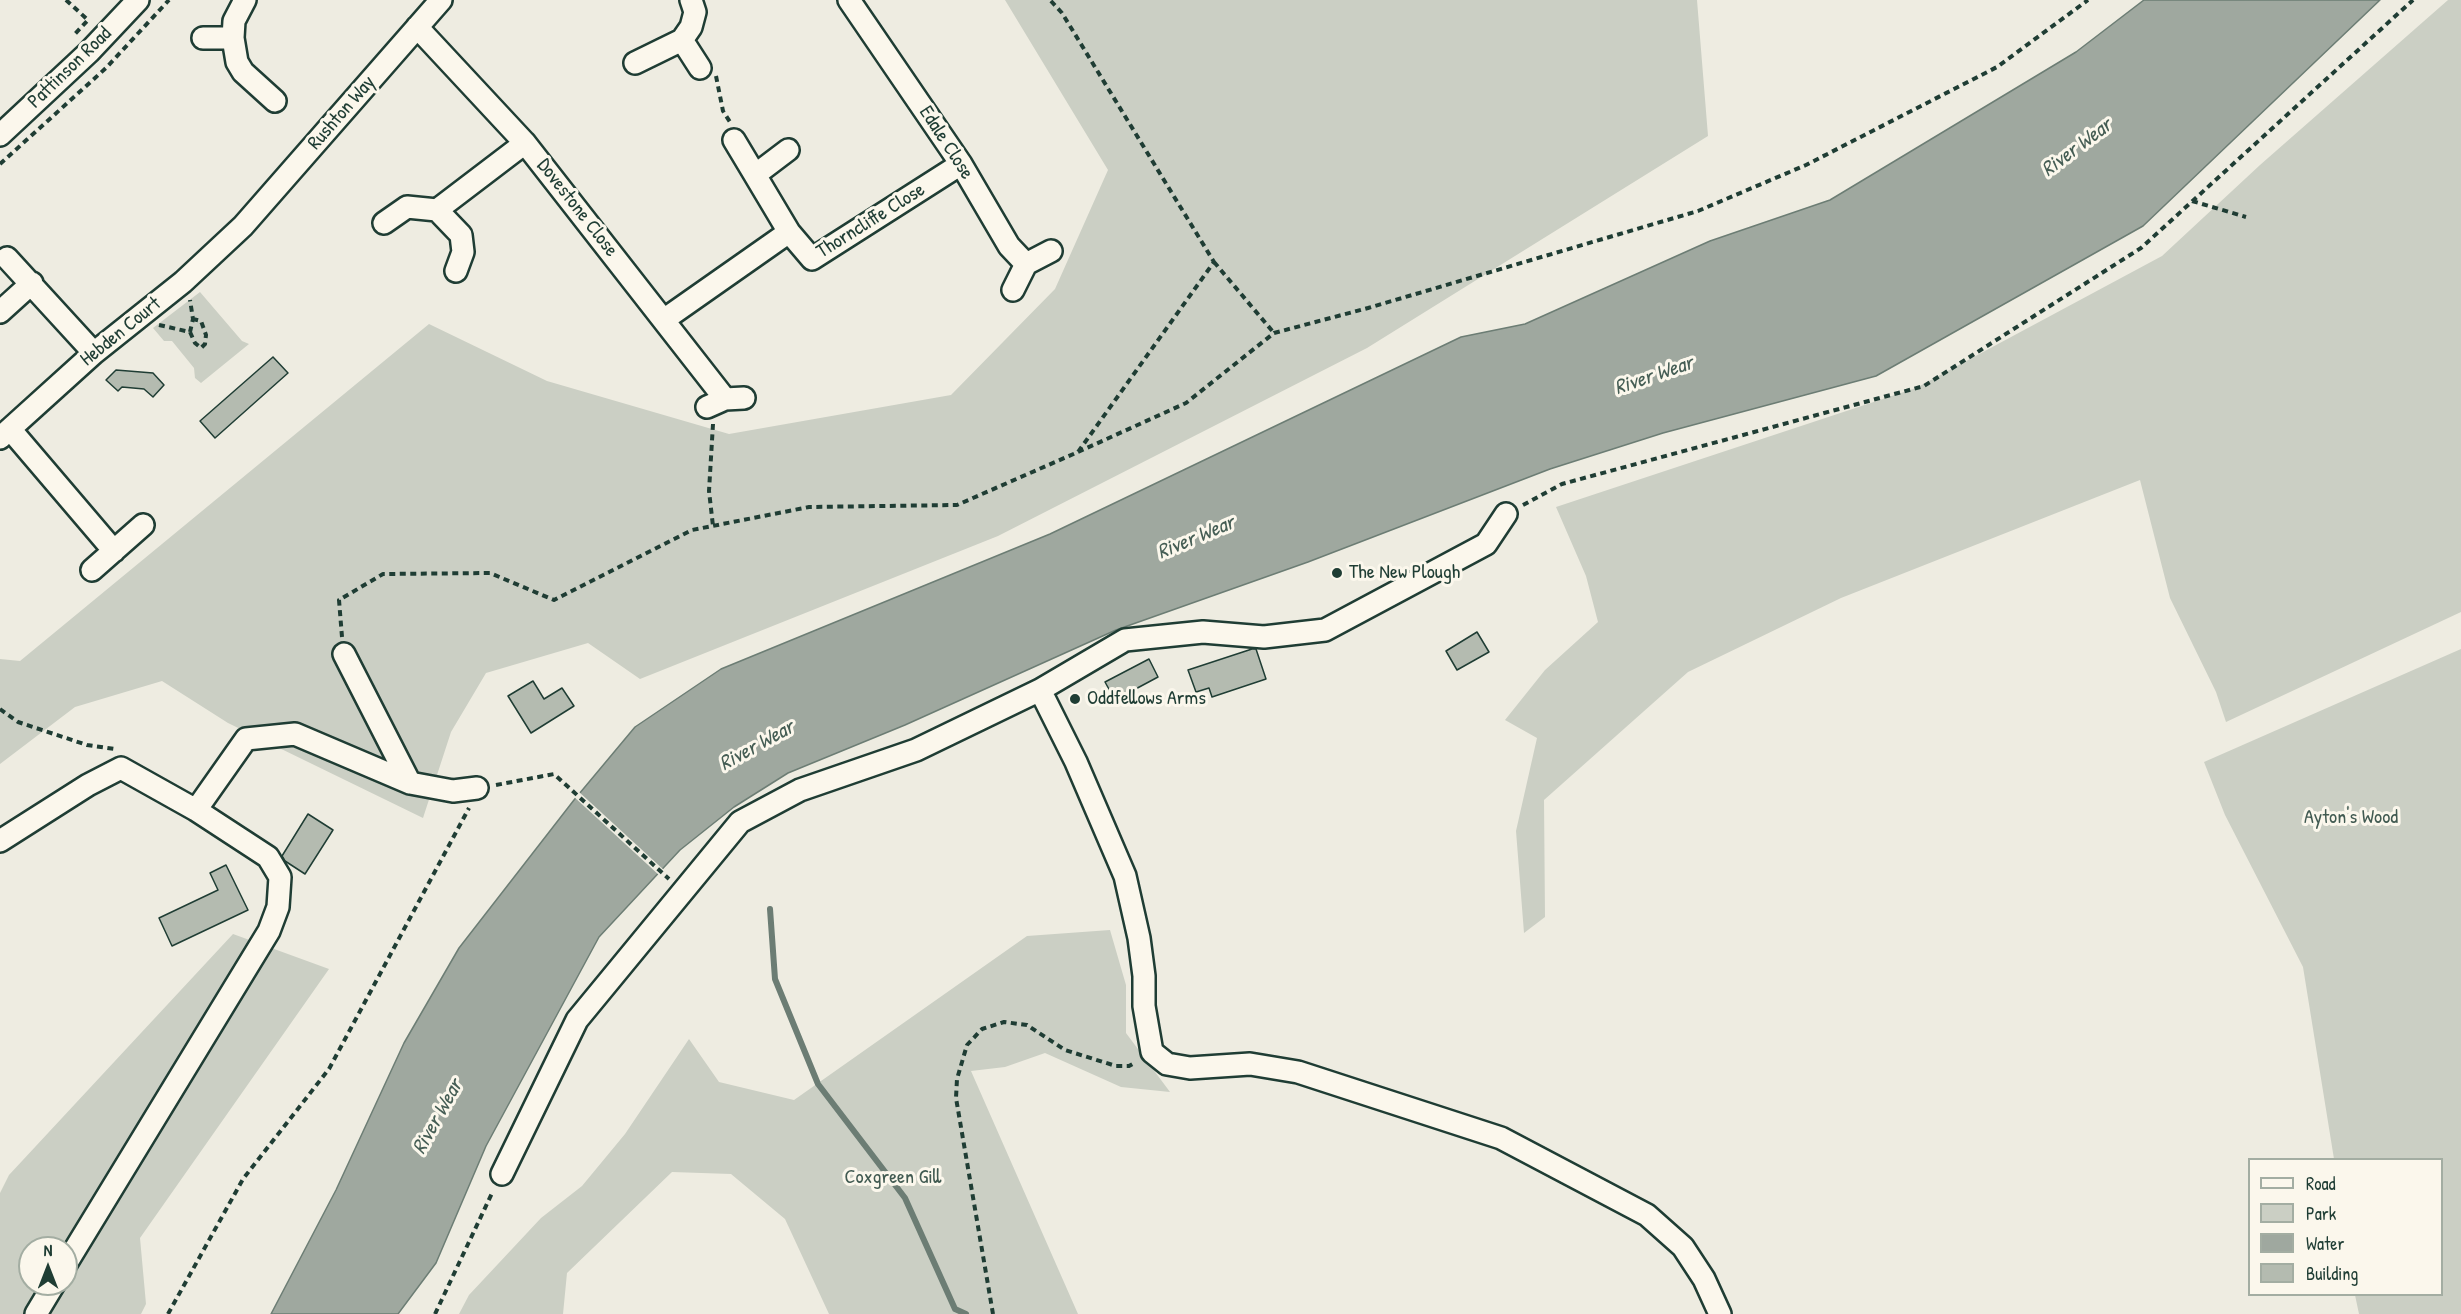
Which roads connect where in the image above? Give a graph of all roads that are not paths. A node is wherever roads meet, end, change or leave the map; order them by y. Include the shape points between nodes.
1 (138, 0) edge
2 (244, 0) edge
3 (441, 0) edge
4 (691, 0) edge
5 (849, 0) edge
6 (417, 27) junction
7 (203, 38) dead end
8 (233, 38) junction
9 (682, 40) junction
10 (635, 63) dead end
11 (700, 68) road end
12 (275, 101) dead end
13 (0, 135) edge
14 (734, 140) road end
15 (525, 143) junction
16 (788, 150) dead end
17 (961, 164) junction
18 (755, 174) junction
19 (437, 210) junction
20 (384, 223) dead end
21 (243, 226) joint
22 (789, 232) junction
23 (1051, 251) dead end
24 (7, 258) dead end
25 (1026, 264) junction
26 (456, 271) dead end
27 (32, 283) junction
28 (1013, 290) dead end
29 (0, 312) edge
30 (665, 319) junction
31 (94, 353) junction
32 (726, 401) road end
33 (5, 434) edge
34 (1506, 514) road end
35 (143, 525) dead end
36 (114, 550) junction
37 (92, 570) dead end
38 (344, 654) road end
39 (1040, 690) junction
40 (410, 783) junction
41 (477, 788) road end
42 (196, 810) junction
43 (0, 841) edge
44 (502, 1174) road end
45 (78, 1244) edge
46 (47, 1296) edge
47 (36, 1314) edge
48 (1720, 1314) edge

1 - 13 street, Pattinson Road
2 - 8 street via 234,21
3 - 6 street, Rushton Way
4 - 9 street via 695,12
5 - 17 street, Edale Close
6 - 15 street, Dovestone Close
6 - 21 street, Rushton Way
7 - 8 street
8 - 12 street via 243,72
9 - 10 street
9 - 11 street
14 - 18 street, Thorncliffe Close
15 - 19 street
15 - 30 street, Dovestone Close
16 - 18 street
17 - 22 street, Thorncliffe Close via 812,259
17 - 25 street, Edale Close via 1009,246
18 - 22 street, Thorncliffe Close
19 - 20 street via 407,207
19 - 26 street via 461,235 463,252
21 - 31 street, Hebden Court via 183,282
22 - 30 street, Thorncliffe Close
23 - 25 street
24 - 27 street
25 - 28 street
27 - 29 street
27 - 31 street
30 - 32 street, Dovestone Close
31 - 33 street, Hebden Court
33 - 36 street
34 - 39 street via 1486,544 1325,630 1264,637 1203,632 1125,640
35 - 36 street
36 - 37 street
38 - 40 street
39 - 44 street via 915,750 800,790 740,822 577,1020
39 - 48 street via 1125,876 1139,938 1152,1052 1167,1064 1190,1068 1250,1064 1298,1072 1501,1138 1647,1215 1683,1247
40 - 41 street via 453,791
40 - 42 street via 295,734 246,739
42 - 43 street via 121,768
42 - 45 street via 268,857 279,877 278,907 269,931
46 - 47 street

